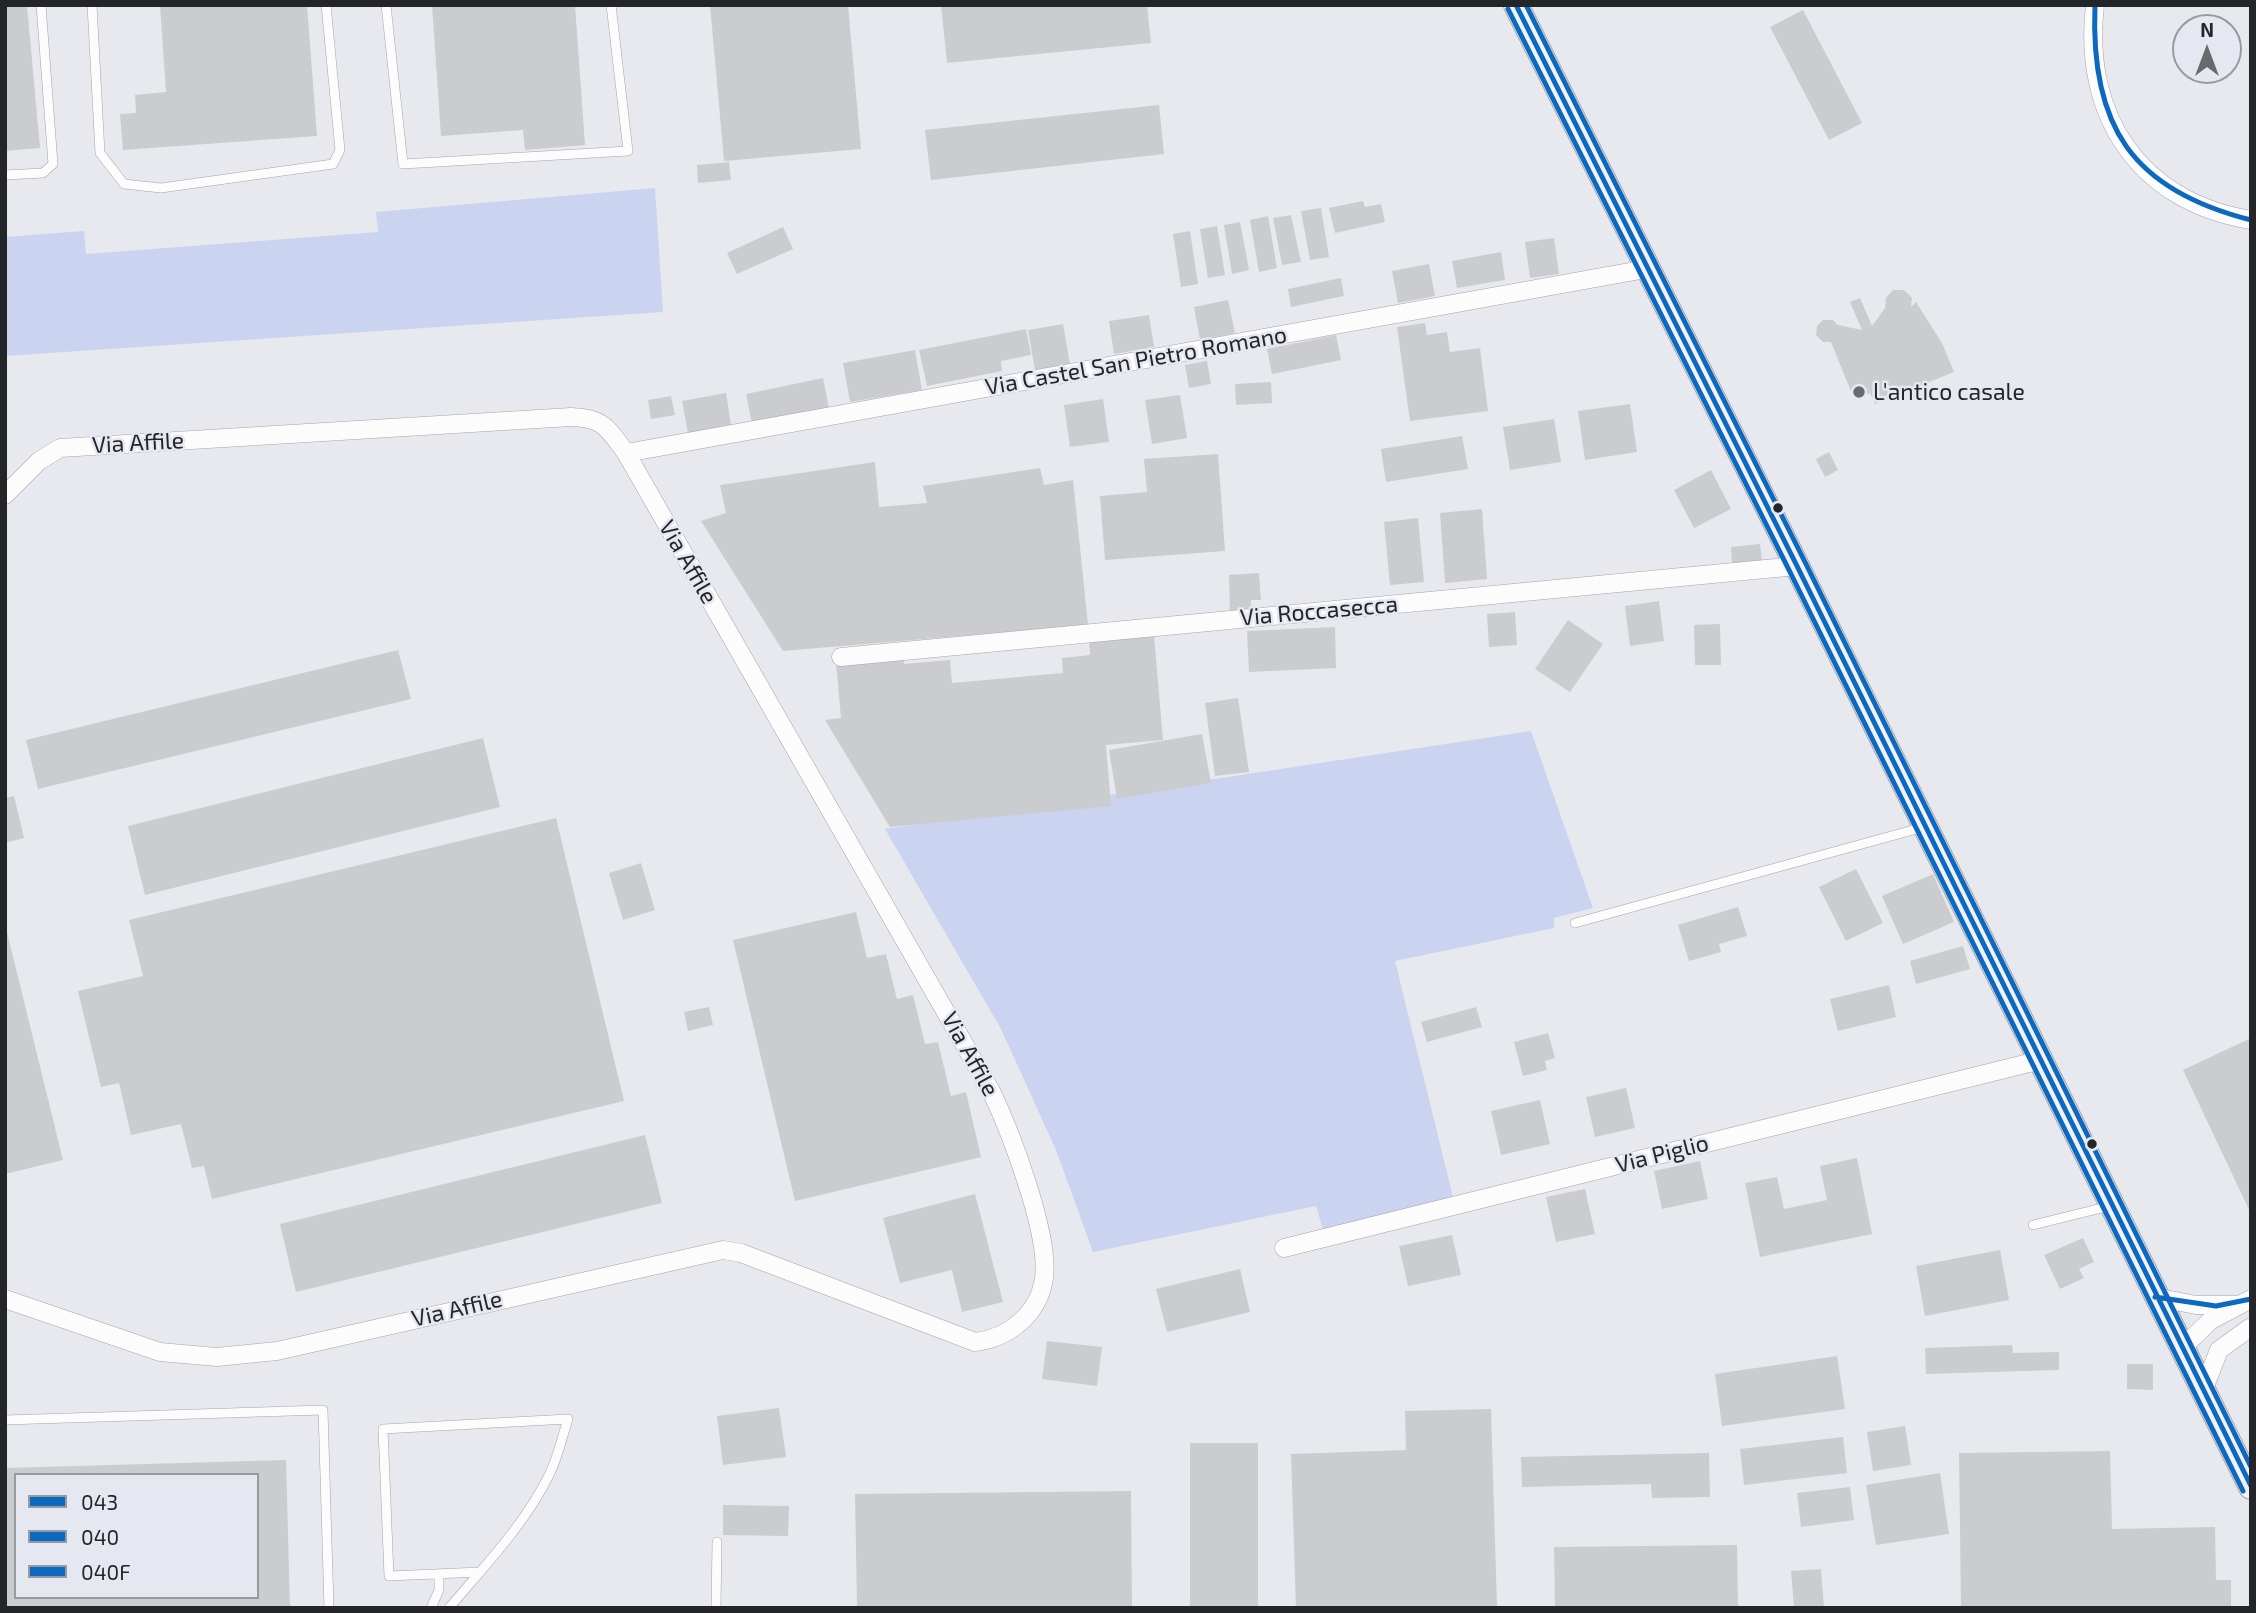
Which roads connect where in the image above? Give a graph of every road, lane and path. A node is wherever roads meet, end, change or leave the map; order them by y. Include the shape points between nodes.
1 (41, 5) edge
2 (92, 5) edge
3 (326, 5) edge
4 (386, 5) edge
5 (611, 5) edge
6 (1516, 5) edge
7 (1522, 5) edge
8 (2095, 5) edge
9 (1530, 34) junction
10 (5, 175) edge
11 (2251, 220) edge
12 (1646, 269) junction
13 (626, 453) junction
14 (5, 495) edge
15 (1797, 566) junction
16 (841, 657) dead end
17 (1924, 827) junction
18 (1575, 923) dead end
19 (2041, 1060) junction
20 (2111, 1206) junction
21 (2034, 1225) dead end
22 (1284, 1248) dead end
23 (2155, 1297) junction
24 (5, 1299) edge
25 (2243, 1302) edge
26 (2251, 1327) edge
27 (2181, 1349) junction
28 (2203, 1391) junction
29 (5, 1420) edge
30 (2251, 1487) edge
31 (717, 1542) dead end
32 (480, 1572) junction
33 (439, 1575) junction
34 (329, 1608) edge
35 (431, 1608) edge
36 (449, 1608) edge
37 (716, 1608) edge

1 - 10 lane via 53,164 43,173
2 - 3 lane via 100,153 124,184 161,188 333,164 340,150
4 - 5 lane via 403,164 628,151
6 - 9 street
7 - 9 street
8 - 11 street via 2096,75 2103,106 2126,147 2175,192
9 - 12 street
12 - 13 street, Via Castel San Pietro Romano
12 - 15 street
13 - 14 street, Via Affile via 598,420 571,417 60,448 39,461
13 - 24 street, Via Affile via 992,1093 1011,1135 1038,1228 1044,1279 1033,1306 1003,1337 975,1342 741,1253 716,1250 277,1351 217,1357 160,1352
15 - 16 street, Via Roccasecca
15 - 17 street
17 - 18 lane
17 - 19 street
19 - 20 street
19 - 22 street, Via Piglio
20 - 21 lane
20 - 23 street
23 - 25 street via 2196,1305
23 - 27 street
25 - 27 street via 2211,1320
26 - 28 street via 2219,1350
27 - 28 street
28 - 30 street
29 - 34 lane via 323,1410
31 - 37 lane
32 - 33 lane
32 - 33 lane via 549,1475 569,1419 383,1429 389,1576
32 - 36 lane
33 - 35 lane via 439,1590

